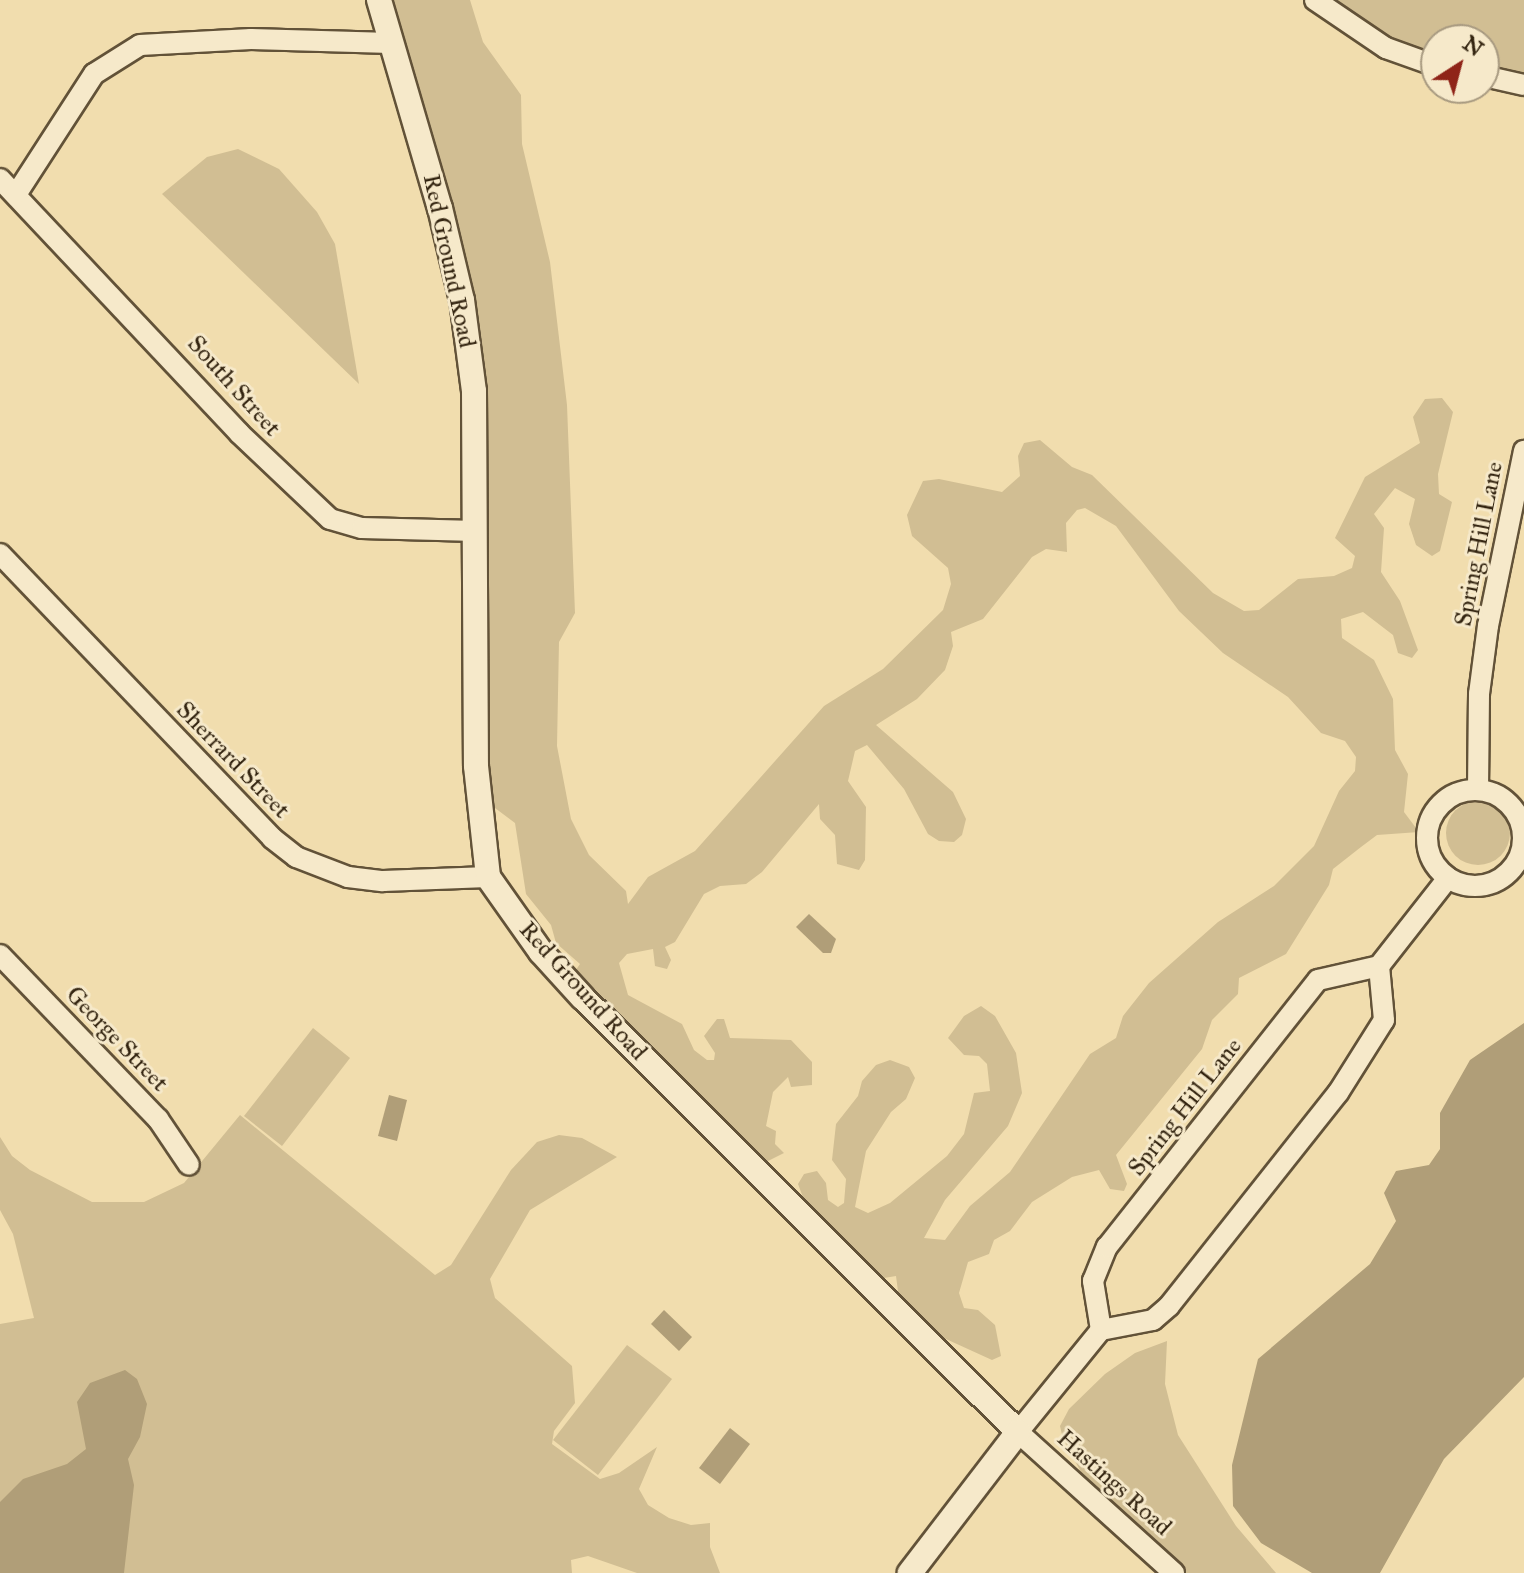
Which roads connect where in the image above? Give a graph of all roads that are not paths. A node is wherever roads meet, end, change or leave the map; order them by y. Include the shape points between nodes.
1 (379, 0) edge
2 (1315, 0) edge
3 (391, 43) junction
4 (1420, 60) edge
5 (1500, 80) edge
6 (1524, 85) edge
7 (0, 179) edge
8 (17, 193) junction
9 (1524, 451) edge
10 (476, 531) junction
11 (0, 554) edge
12 (1478, 790) junction
13 (1517, 876) edge
14 (488, 877) junction
15 (1448, 878) junction
16 (0, 955) edge
17 (1379, 966) junction
18 (189, 1165) dead end
19 (1101, 1330) junction
20 (1018, 1432) junction
21 (910, 1573) edge
22 (1174, 1573) edge

1 - 3 street, Red Ground Road
2 - 4 street via 1386,48
3 - 8 street via 251,39 140,45 94,74
3 - 10 street, Red Ground Road via 462,300 474,391
5 - 6 street
7 - 8 street, South Street
8 - 10 street, South Street via 239,433 330,519 362,528
9 - 12 street, Spring Hill Lane via 1488,626 1479,694
10 - 14 street, Red Ground Road via 476,766
11 - 14 street, Sherrard Street via 296,857 348,877 383,881
12 - 13 street via 1506,802 1522,828
12 - 15 street via 1448,798 1430,822 1429,853
13 - 15 street via 1487,885
14 - 20 street, Red Ground Road via 541,952 583,998
15 - 17 street
16 - 18 street, George Street via 158,1119
17 - 19 street via 1384,1020 1338,1093 1169,1306 1153,1320
17 - 19 street, Spring Hill Lane via 1318,980 1107,1247 1093,1281
19 - 20 street
20 - 21 street
20 - 22 street, Hastings Road

